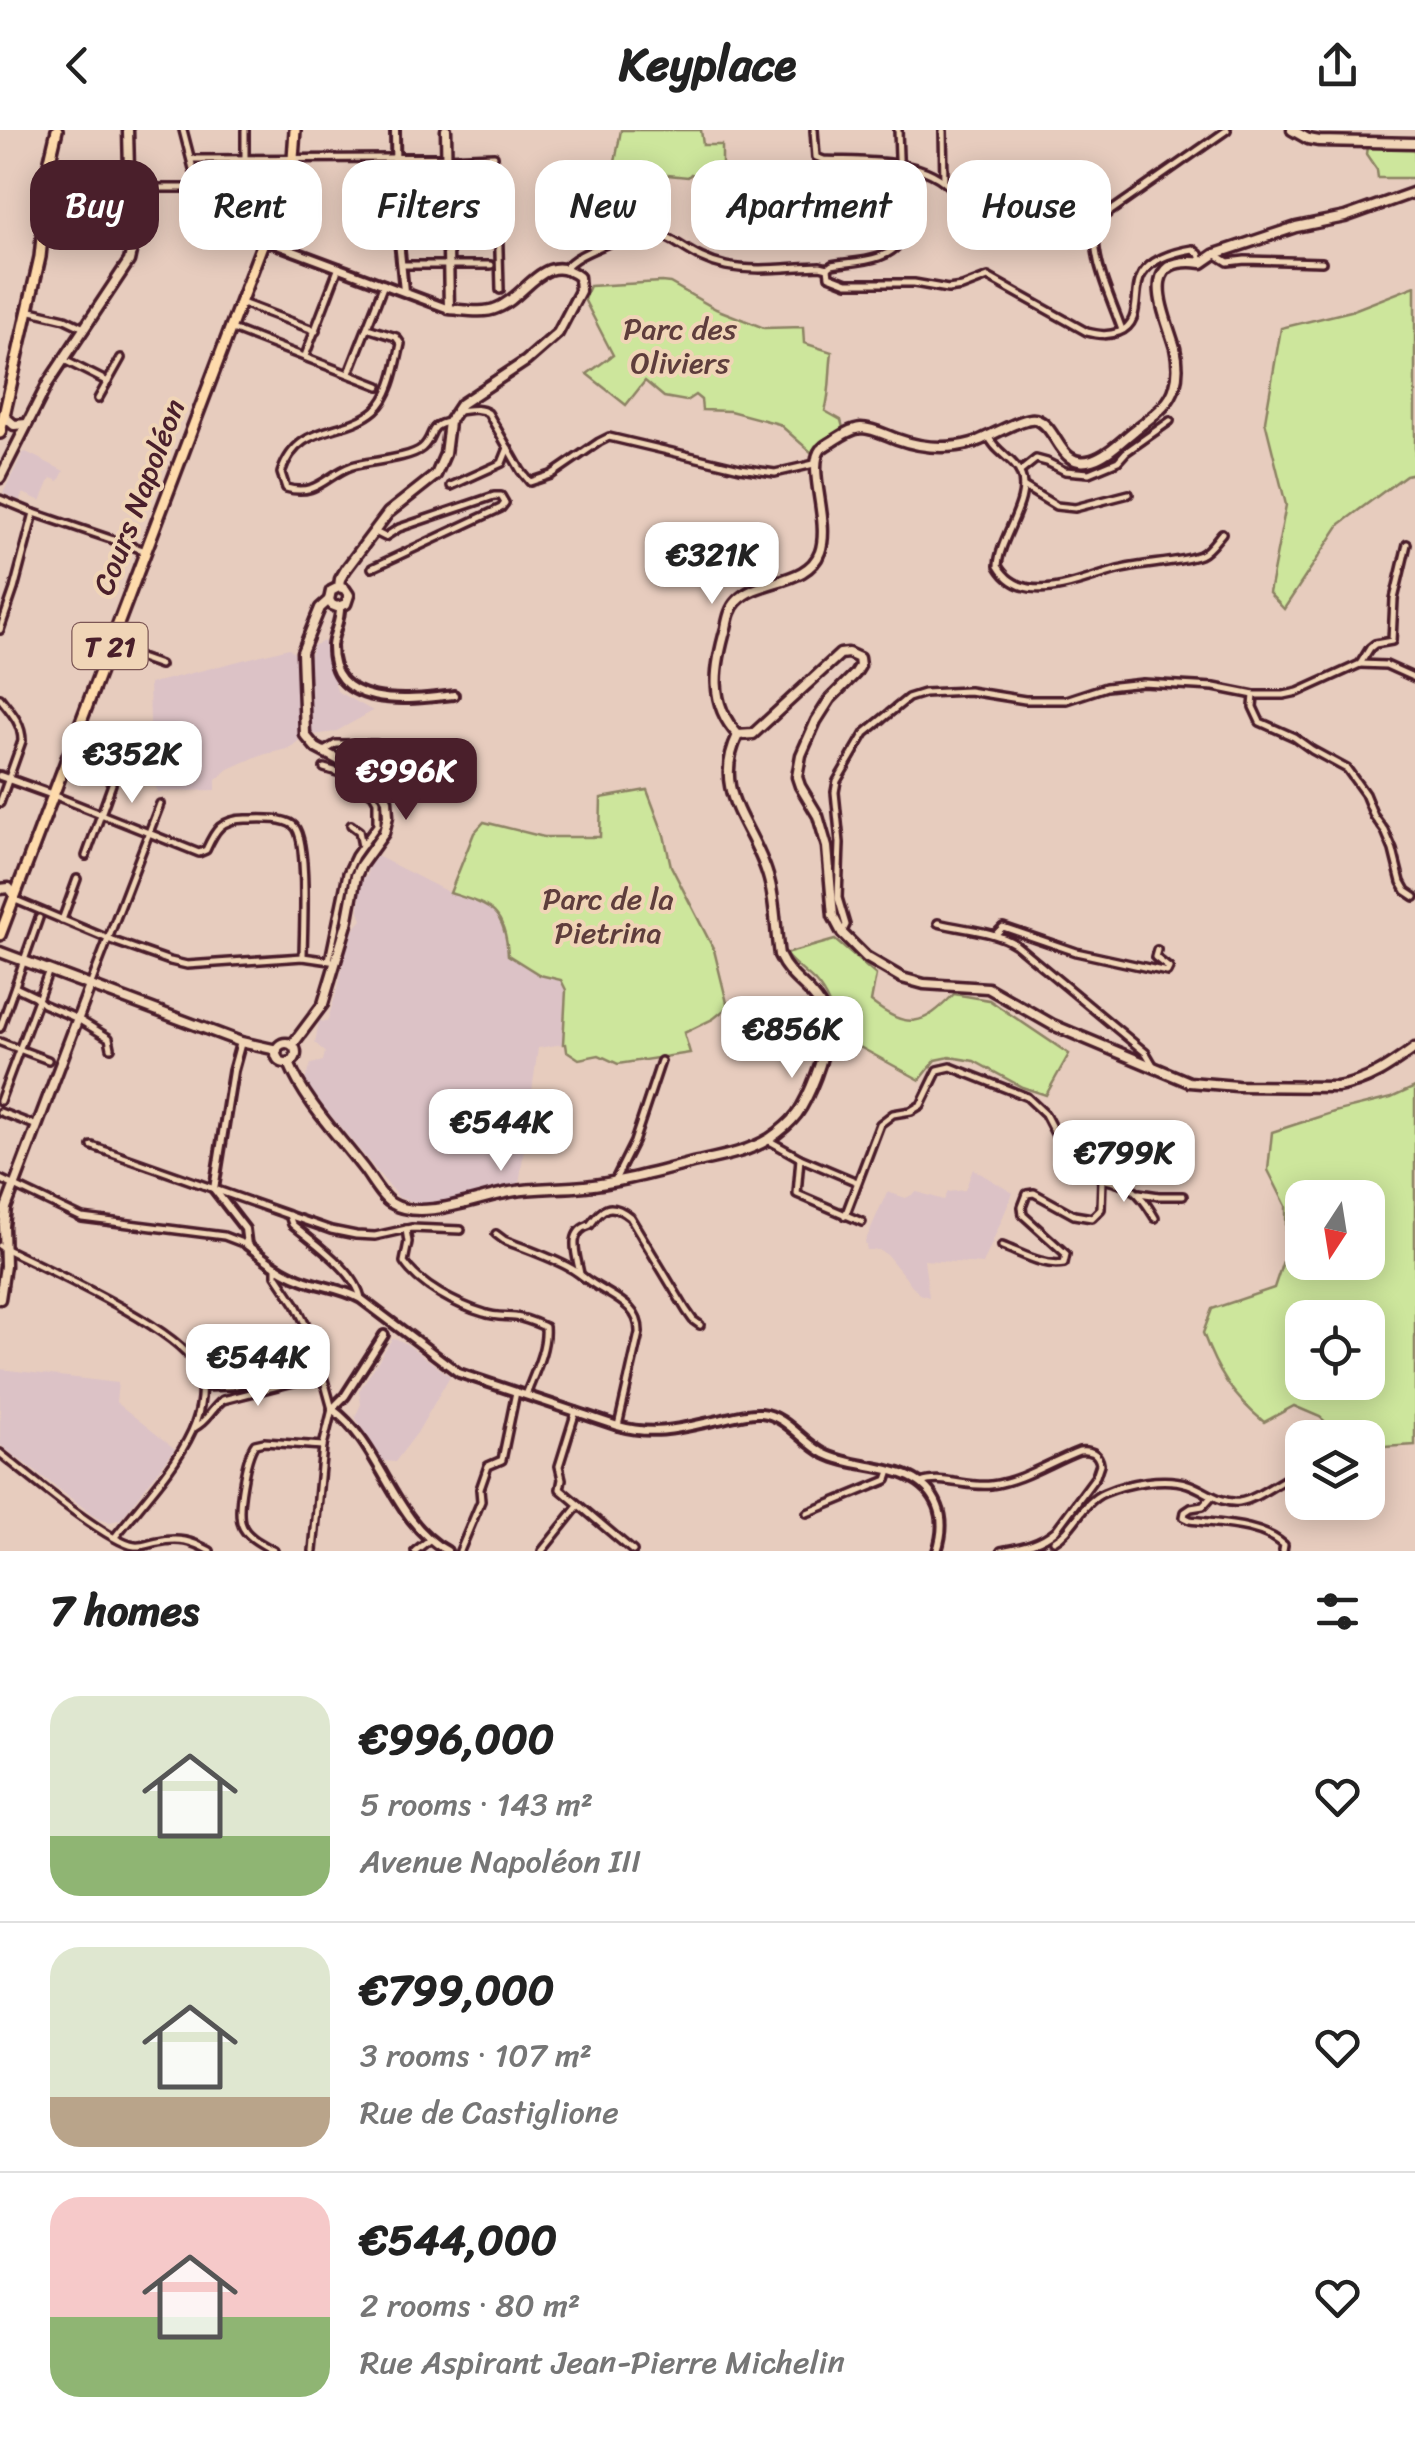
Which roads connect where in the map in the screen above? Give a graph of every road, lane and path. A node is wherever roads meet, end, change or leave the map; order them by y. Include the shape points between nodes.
1 (57, 130) edge
2 (128, 130) edge
3 (182, 130) edge
4 (246, 130) edge
5 (295, 130) edge
6 (395, 130) edge
7 (446, 130) edge
8 (814, 130) edge
9 (898, 130) edge
10 (1226, 130) edge
11 (1292, 130) edge
12 (944, 131) edge
13 (1415, 143) edge
14 (494, 156) dead end
15 (245, 158) junction
16 (394, 158) junction
17 (446, 158) junction
18 (191, 159) junction
19 (293, 159) junction
20 (129, 160) edge
21 (824, 160) edge
22 (899, 160) edge
23 (927, 172) edge
24 (944, 181) junction
25 (947, 185) edge
26 (159, 188) edge
27 (1415, 192) edge
28 (131, 250) edge
29 (260, 250) edge
30 (292, 250) edge
31 (401, 250) edge
32 (448, 250) edge
33 (500, 250) edge
34 (891, 250) edge
35 (1215, 254) junction
36 (1322, 262) dead end
37 (1202, 263) junction
38 (403, 265) junction
39 (491, 265) dead end
40 (448, 266) junction
41 (339, 267) junction
42 (564, 268) junction
43 (828, 268) junction
44 (384, 284) junction
45 (500, 290) dead end
46 (404, 291) junction
47 (239, 302) junction
48 (449, 309) junction
49 (27, 310) junction
50 (84, 328) junction
51 (230, 328) junction
52 (367, 328) junction
53 (316, 331) junction
54 (1122, 331) junction
55 (305, 356) junction
56 (121, 358) dead end
57 (62, 359) junction
58 (349, 373) junction
59 (108, 382) junction
60 (379, 386) dead end
61 (98, 398) dead end
62 (455, 411) junction
63 (4, 416) junction
64 (1170, 421) dead end
65 (449, 422) junction
66 (27, 424) junction
67 (0, 433) edge
68 (989, 437) junction
69 (19, 439) junction
70 (508, 446) junction
71 (814, 464) junction
72 (1020, 472) junction
73 (0, 478) edge
74 (451, 486) dead end
75 (1023, 486) junction
76 (1129, 494) dead end
77 (0, 499) edge
78 (34, 513) junction
79 (374, 532) junction
80 (1222, 533) dead end
81 (1407, 544) dead end
82 (146, 551) junction
83 (372, 568) dead end
84 (339, 588) junction
85 (330, 600) junction
86 (340, 608) junction
87 (0, 630) edge
88 (109, 647) junction
89 (1360, 664) junction
90 (160, 666) dead end
91 (1415, 678) edge
92 (454, 695) dead end
93 (1254, 695) junction
94 (0, 698) edge
95 (738, 735) junction
96 (324, 751) junction
97 (420, 759) dead end
98 (324, 768) dead end
99 (4, 778) edge
100 (112, 784) dead end
101 (53, 795) junction
102 (0, 803) edge
103 (160, 804) dead end
104 (102, 813) junction
105 (351, 825) dead end
106 (149, 832) junction
107 (362, 846) junction
108 (86, 856) dead end
109 (77, 879) dead end
110 (0, 889) edge
111 (14, 897) junction
112 (1415, 897) edge
113 (39, 918) dead end
114 (62, 920) junction
115 (938, 923) dead end
116 (842, 933) junction
117 (996, 934) junction
118 (0, 935) edge
119 (108, 938) junction
120 (1156, 950) dead end
121 (0, 952) edge
122 (303, 958) junction
123 (334, 958) junction
124 (23, 961) junction
125 (49, 970) junction
126 (90, 986) junction
127 (14, 988) junction
128 (38, 1001) junction
129 (78, 1019) junction
130 (0, 1028) edge
131 (0, 1042) edge
132 (241, 1042) junction
133 (292, 1044) junction
134 (111, 1048) dead end
135 (1415, 1048) edge
136 (20, 1050) junction
137 (276, 1050) junction
138 (48, 1060) dead end
139 (661, 1062) dead end
140 (289, 1063) junction
141 (1154, 1068) junction
142 (0, 1101) edge
143 (0, 1112) edge
144 (37, 1126) junction
145 (768, 1140) junction
146 (92, 1146) dead end
147 (800, 1158) junction
148 (0, 1178) edge
149 (1102, 1179) junction
150 (614, 1182) junction
151 (857, 1182) junction
152 (15, 1186) junction
153 (214, 1189) junction
154 (1140, 1193) junction
155 (1183, 1196) dead end
156 (289, 1215) junction
157 (846, 1216) junction
158 (1155, 1218) dead end
159 (862, 1222) dead end
160 (406, 1229) junction
161 (461, 1230) dead end
162 (496, 1234) dead end
163 (248, 1244) junction
164 (1002, 1246) dead end
165 (3, 1247) edge
166 (276, 1266) junction
167 (580, 1274) junction
168 (361, 1299) junction
169 (0, 1300) edge
170 (392, 1322) junction
171 (700, 1325) dead end
172 (384, 1334) joint
173 (319, 1364) junction
174 (322, 1375) junction
175 (202, 1388) junction
176 (516, 1392) junction
177 (526, 1396) junction
178 (332, 1409) junction
179 (576, 1412) junction
180 (618, 1426) junction
181 (194, 1428) junction
182 (323, 1446) junction
183 (0, 1453) edge
184 (890, 1471) junction
185 (1285, 1480) edge
186 (920, 1483) junction
187 (1211, 1497) junction
188 (578, 1506) junction
189 (807, 1513) dead end
190 (116, 1537) junction
191 (1052, 1538) junction
192 (429, 1540) junction
193 (210, 1551) edge
194 (274, 1551) edge
195 (313, 1551) edge
196 (416, 1551) edge
197 (447, 1551) edge
198 (460, 1551) edge
199 (542, 1551) edge
200 (633, 1551) edge
201 (937, 1551) edge
202 (1001, 1551) edge
203 (1058, 1551) edge
204 (1282, 1551) edge

1 - 49 main road
2 - 20 main road
3 - 18 street
4 - 15 street
5 - 19 main road, Cours Napoléon / T 21
6 - 16 street
7 - 17 main road
8 - 21 street via 816,156
9 - 22 street
10 - 54 street via 1098,220 1094,248
11 - 13 main road via 1319,142
12 - 24 street
14 - 17 street
15 - 18 street
15 - 19 street
16 - 17 street
16 - 19 street
18 - 26 street via 198,188
23 - 24 street
24 - 25 street
27 - 35 main road
28 - 50 main road
29 - 47 main road, Cours Napoléon / T 21
30 - 41 street
31 - 38 street
32 - 40 main road
33 - 45 street
34 - 43 street
35 - 36 street via 1228,262
35 - 37 main road
37 - 54 street via 1192,249 1157,260 1140,276 1134,316
37 - 68 main road via 1171,265 1158,285 1178,370 1168,402 1156,413 1093,460 1072,459 1045,425 1028,418
38 - 40 street
38 - 46 street
39 - 40 street
40 - 48 main road
41 - 44 street
41 - 53 street
42 - 43 street via 640,232 674,240 726,266
42 - 48 main road via 544,272 500,308
42 - 62 main road via 580,276 581,284 558,333
43 - 54 street via 829,276 847,283 948,289 988,278 1087,332
44 - 46 street
44 - 52 street
46 - 48 street
47 - 51 main road, Cours Napoléon / T 21
47 - 53 street
49 - 50 street
49 - 63 main road
50 - 57 main road
51 - 55 street
51 - 82 main road, Cours Napoléon / T 21
52 - 58 street
52 - 65 street via 401,344 386,393 359,420 319,432 290,453 281,473 286,488 310,490 352,466 419,450 436,426
53 - 55 street
55 - 58 street
56 - 59 street
57 - 59 street
57 - 66 main road
58 - 60 street
59 - 61 street
62 - 65 main road
62 - 70 street via 488,413
63 - 66 main road
63 - 67 main road
64 - 72 street via 1118,461 1089,474 1036,459
65 - 79 main road via 436,474
66 - 69 main road
67 - 69 main road
68 - 71 main road via 932,448 861,428 821,448
68 - 72 street
69 - 73 main road
70 - 71 street via 530,482 609,438 775,473
70 - 74 street via 502,463
71 - 95 main road via 825,529 820,555 791,577 739,598 731,609 715,671 729,725
72 - 75 street
75 - 76 street via 1056,506 1075,508
75 - 80 street via 998,566 1024,586 1060,588 1201,554
77 - 78 street
78 - 82 street
78 - 87 street
79 - 83 street via 385,538 494,496 505,503
79 - 84 main road
81 - 89 street via 1394,599 1394,638 1375,644
82 - 88 main road, Cours Napoléon / T 21
84 - 85 main road
84 - 86 main road via 349,598
85 - 86 main road
85 - 96 main road via 320,608 302,661 306,735
86 - 92 street via 332,648 336,667 354,691 393,699
88 - 90 street
88 - 101 main road, Cours Napoléon / T 21
89 - 91 street via 1386,665
89 - 93 street via 1298,692
93 - 112 street via 1260,722 1348,769 1393,850 1401,882
93 - 116 street via 1144,684 1066,700 969,691 908,698 865,733 837,781
94 - 99 street via 22,732
95 - 116 main road via 753,734 840,654 860,658 855,674 816,720 797,777 827,847
95 - 145 main road via 727,776 768,874 779,955 816,996 826,1024 822,1056 800,1108
96 - 97 street via 336,744 376,744
96 - 123 main road via 375,779 388,816 360,865
98 - 107 street via 344,774 377,801 377,826
99 - 101 street
99 - 102 street
100 - 104 street
101 - 104 street
101 - 111 main road, Cours Napoléon / T 21
103 - 106 street
104 - 106 street
104 - 108 street
105 - 107 street
106 - 119 street
106 - 122 street via 204,853 218,827 241,818 296,826 304,865
107 - 123 street via 348,872
109 - 114 street
110 - 111 main road via 9,888
111 - 114 street
111 - 118 main road, Cours Napoléon / T 21
113 - 124 street
114 - 119 street
115 - 117 street
116 - 141 main road via 902,978 988,988 1053,1025
117 - 120 street via 1003,927 1167,972
117 - 141 street via 1146,1052
119 - 122 street via 186,964
119 - 126 street
121 - 124 main road
122 - 123 street
123 - 133 main road via 318,1013
124 - 125 main road
124 - 127 street
125 - 126 main road
125 - 128 street
126 - 129 main road
126 - 132 main road
127 - 128 street
127 - 130 street
128 - 129 street
128 - 136 street
129 - 134 street via 109,1038
129 - 144 main road
131 - 136 street
132 - 137 main road
132 - 153 street
133 - 137 main road
133 - 140 main road via 296,1056
135 - 141 main road via 1364,1080 1337,1086 1208,1085
136 - 138 street
136 - 142 street
137 - 140 main road
139 - 150 street
140 - 150 main road via 317,1110 400,1206 442,1208 514,1191
143 - 144 street
144 - 152 main road
145 - 147 street
145 - 150 main road
146 - 153 street
147 - 151 street
147 - 157 street via 796,1194
148 - 152 street
149 - 151 street via 1060,1143 1027,1097 944,1067 921,1104 880,1124
149 - 154 street
149 - 164 street via 1101,1209 1092,1218 1034,1193 1023,1200 1023,1215 1066,1254 1064,1264
151 - 157 street
152 - 163 street via 82,1218
152 - 165 main road via 4,1214
153 - 156 street
153 - 163 street
154 - 155 street
154 - 158 street
156 - 160 street via 356,1235
156 - 168 street via 351,1276
157 - 159 street
160 - 161 street
160 - 177 street via 404,1262 432,1287 485,1314 546,1327
162 - 167 street
163 - 166 street
165 - 169 main road
165 - 175 street via 164,1333 190,1356
166 - 168 street
166 - 173 street
167 - 171 street via 577,1232 598,1211 623,1211
167 - 180 street via 628,1306 640,1326
168 - 170 street
170 - 172 street
170 - 176 street via 448,1367
172 - 178 street
173 - 174 street
173 - 175 street
174 - 178 street
174 - 181 street via 224,1400
175 - 181 street
176 - 177 street
176 - 198 street via 502,1460 488,1466
177 - 179 street
178 - 182 street
178 - 192 street via 370,1451
179 - 180 street
179 - 188 street via 560,1490
180 - 184 street via 659,1432 768,1414 827,1456
181 - 190 street
182 - 194 street via 264,1442 250,1452 241,1524
182 - 195 street
183 - 190 street
184 - 186 street
184 - 189 street via 886,1480
185 - 187 street via 1240,1502
186 - 191 street via 992,1485 1079,1451 1096,1453 1096,1476
186 - 201 street via 940,1511
187 - 191 street via 1176,1482 1116,1489 1096,1498
187 - 204 street via 1184,1517 1274,1536
188 - 199 street
188 - 200 street
190 - 193 street via 134,1546 184,1539
191 - 202 street
191 - 203 street
192 - 196 street
192 - 197 street

